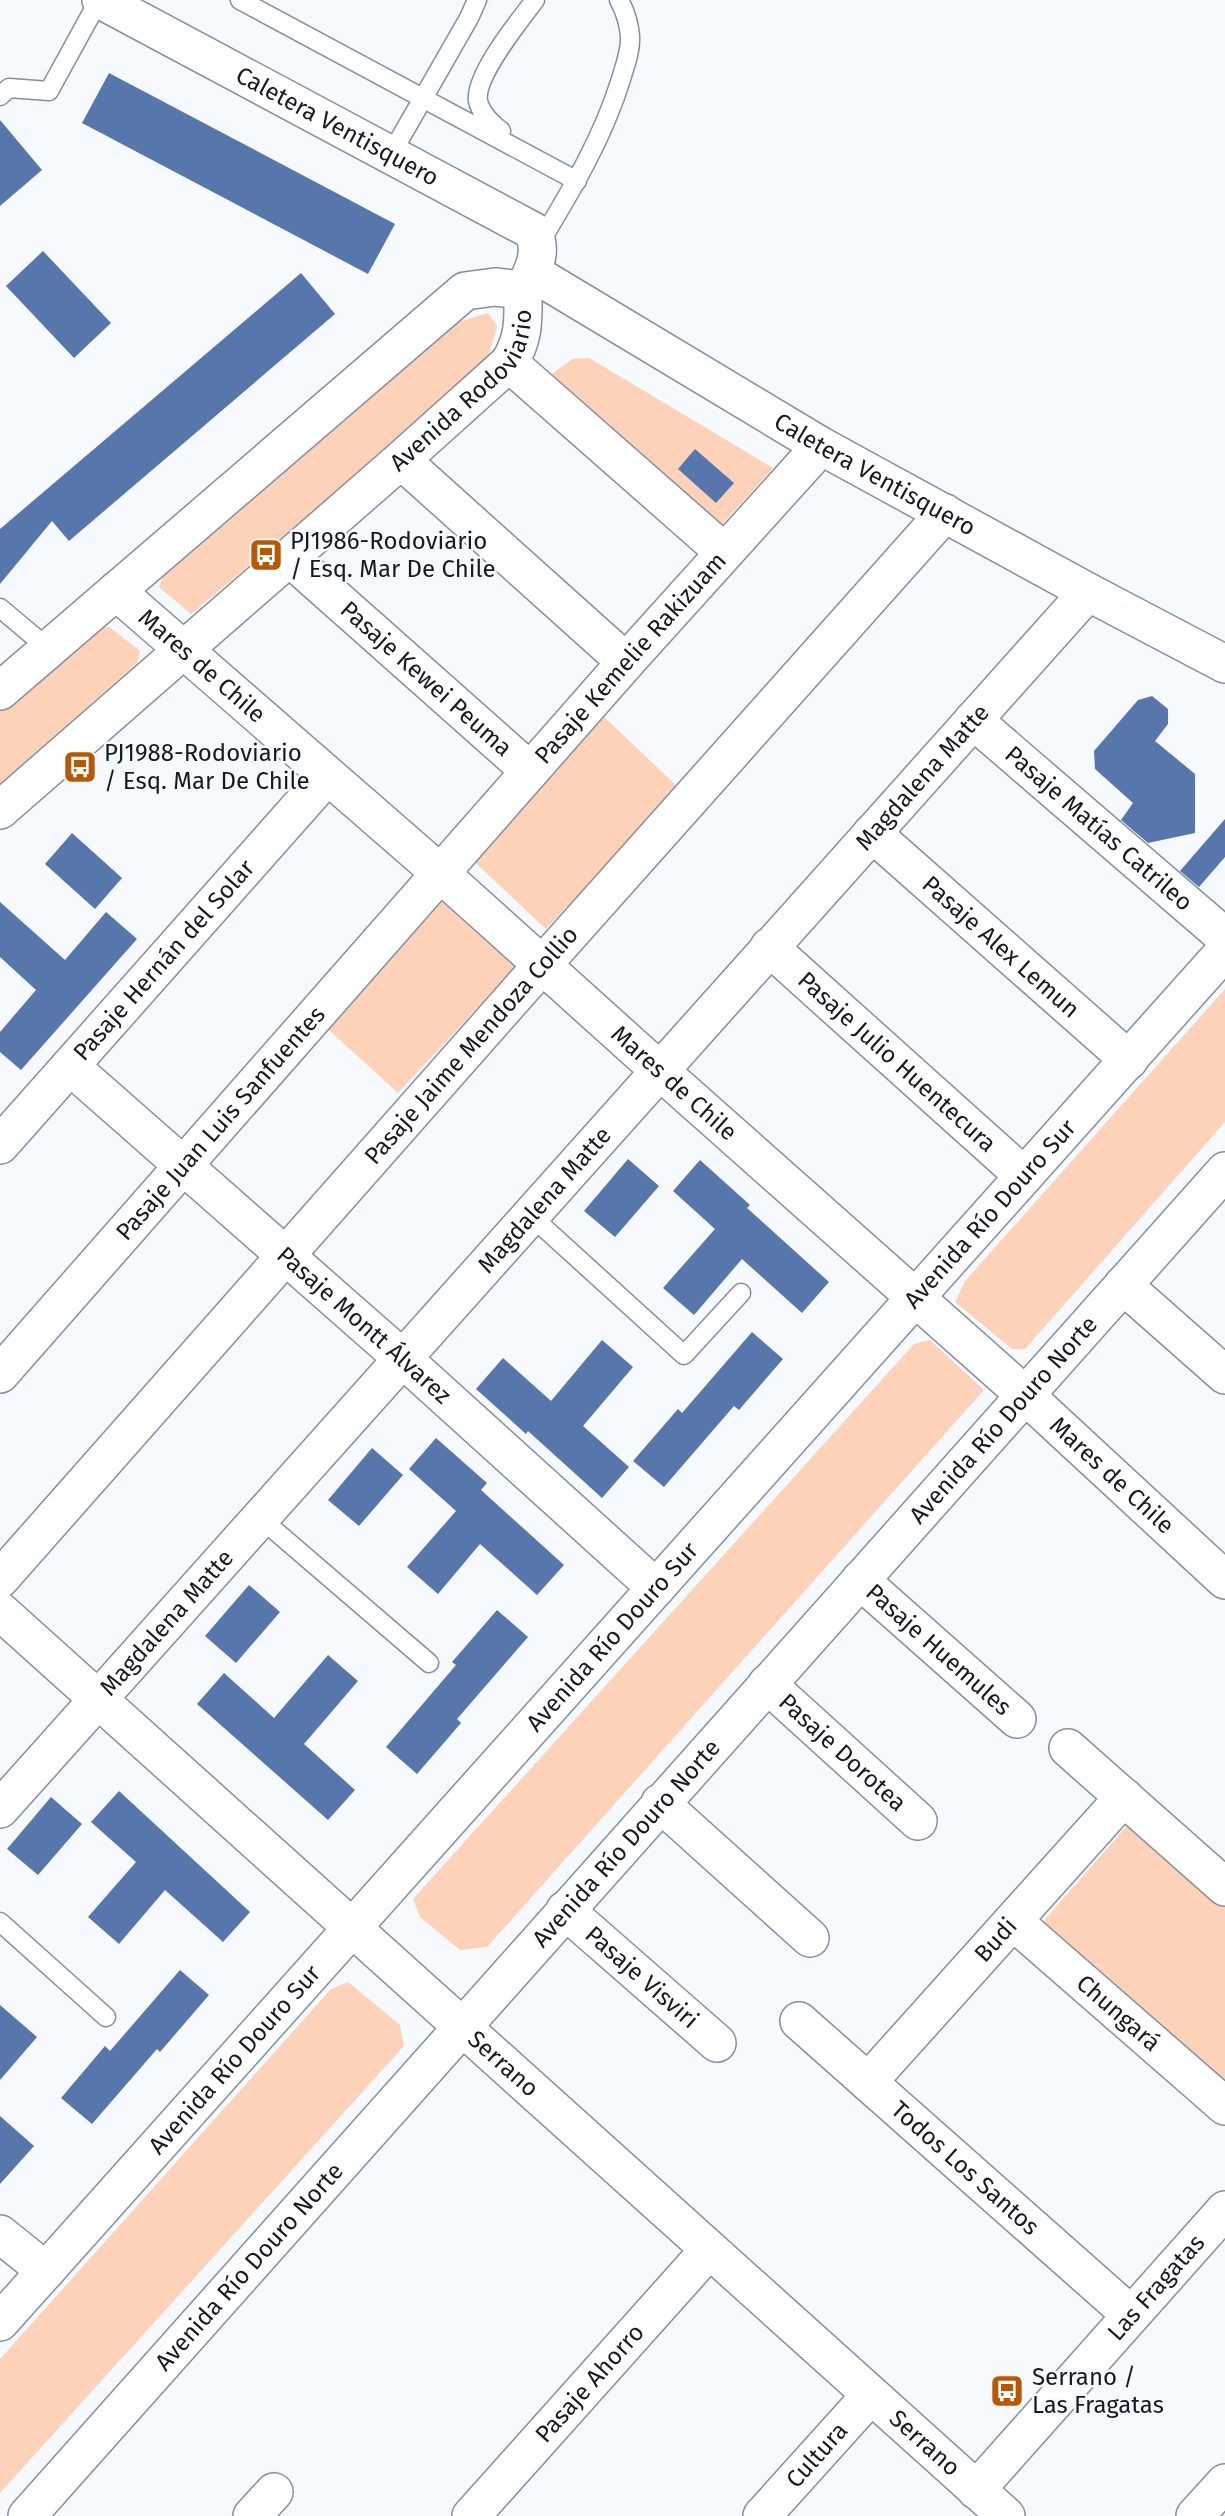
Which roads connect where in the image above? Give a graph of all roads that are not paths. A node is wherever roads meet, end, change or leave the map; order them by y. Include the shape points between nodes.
1 (100, 0) edge
2 (240, 0) edge
3 (477, 0) edge
4 (535, 0) edge
5 (619, 0) edge
6 (0, 96) edge
7 (424, 97) junction
8 (528, 154) junction
9 (390, 156) junction
10 (577, 181) junction
11 (532, 269) junction
12 (509, 363) junction
13 (821, 446) junction
14 (401, 460) junction
15 (945, 513) junction
16 (724, 552) junction
17 (290, 558) junction
18 (116, 591) junction
19 (1088, 592) junction
20 (0, 608) edge
21 (49, 649) junction
22 (184, 650) junction
23 (626, 662) junction
24 (1225, 664) edge
25 (0, 691) edge
26 (973, 720) junction
27 (530, 771) junction
28 (327, 776) junction
29 (0, 810) edge
30 (872, 833) junction
31 (440, 873) junction
32 (1225, 937) edge
33 (769, 947) junction
34 (1225, 951) edge
35 (542, 964) junction
36 (1129, 1060) junction
37 (70, 1066) junction
38 (659, 1070) junction
39 (0, 1145) edge
40 (183, 1165) junction
41 (1224, 1175) edge
42 (1024, 1176) junction
43 (530, 1215) junction
44 (286, 1255) junction
45 (1123, 1285) junction
46 (741, 1293) dead end
47 (914, 1298) junction
48 (402, 1357) junction
49 (0, 1374) edge
50 (1225, 1375) edge
51 (1025, 1395) junction
52 (259, 1517) junction
53 (0, 1578) edge
54 (860, 1580) junction
55 (1225, 1580) edge
56 (656, 1588) junction
57 (0, 1611) edge
58 (429, 1663) dead end
59 (767, 1684) junction
60 (98, 1699) junction
61 (1017, 1719) dead end
62 (1068, 1748) dead end
63 (1124, 1797) junction
64 (660, 1803) junction
65 (0, 1809) edge
66 (918, 1821) dead end
67 (1225, 1887) edge
68 (565, 1910) junction
69 (1013, 1921) junction
70 (0, 1922) edge
71 (350, 1928) junction
72 (810, 1938) dead end
73 (106, 2017) dead end
74 (799, 2021) dead end
75 (461, 2027) junction
76 (717, 2043) dead end
77 (868, 2082) junction
78 (1225, 2106) edge
79 (1225, 2210) edge
80 (0, 2234) edge
81 (709, 2250) junction
82 (46, 2271) junction
83 (1132, 2315) junction
84 (0, 2322) edge
85 (871, 2395) junction
86 (1225, 2483) edge
87 (976, 2490) junction
88 (27, 2516) edge
89 (471, 2516) edge
90 (762, 2516) edge
91 (1006, 2516) edge
92 (1195, 2516) edge

1 - 6 lane via 49,92 9,88
1 - 9 street, Caletera Ventisquero
2 - 7 lane
3 - 7 lane
4 - 8 lane via 495,55 481,82 478,100 486,119
5 - 10 lane via 630,38 626,64 613,106
7 - 8 lane
7 - 9 lane
8 - 10 lane
9 - 11 street, Caletera Ventisquero via 533,231
10 - 11 lane
11 - 12 street, Avenida Rodoviario via 519,346
11 - 13 street, Caletera Ventisquero
11 - 18 street, Avenida Rodoviario via 495,287 465,291
12 - 14 street, Avenida Rodoviario
12 - 16 street
13 - 15 street, Caletera Ventisquero
13 - 16 street, Pasaje Kemelie Rakizuam
14 - 17 street, Avenida Rodoviario
14 - 23 street
15 - 19 street, Caletera Ventisquero
15 - 35 street, Pasaje Jaime Mendoza Collio
16 - 23 street, Pasaje Kemelie Rakizuam
17 - 22 street, Avenida Rodoviario
17 - 27 street, Pasaje Kewei Peuma
18 - 21 street, Avenida Rodoviario
18 - 22 street, Mares de Chile
19 - 24 street, Caletera Ventisquero
19 - 26 street, Magdalena Matte
20 - 21 lane
21 - 25 street, Avenida Rodoviario
22 - 28 street, Mares de Chile
22 - 29 street, Avenida Rodoviario
23 - 27 street, Pasaje Kemelie Rakizuam
26 - 30 street, Magdalena Matte
26 - 32 street, Pasaje Matías Catrileo
27 - 31 street, Pasaje Kemelie Rakizuam
28 - 31 street, Mares de Chile
28 - 37 street, Pasaje Hernán del Solar
30 - 33 street, Magdalena Matte
30 - 36 street, Pasaje Alex Lemun
31 - 35 street, Mares de Chile
31 - 40 street, Pasaje Juan Luis Sanfuentes
33 - 38 street, Magdalena Matte
33 - 42 street, Pasaje Julio Huentecura
34 - 36 street, Avenida Río Douro Sur
35 - 38 street, Mares de Chile
35 - 44 street, Pasaje Jaime Mendoza Collio
36 - 42 street, Avenida Río Douro Sur
37 - 39 street, Pasaje Hernán del Solar
37 - 40 street, Pasaje Montt Álvarez
38 - 43 street, Magdalena Matte
38 - 47 street, Mares de Chile
40 - 44 street, Pasaje Montt Álvarez
40 - 49 street, Pasaje Juan Luis Sanfuentes
41 - 45 street, Avenida Río Douro Norte
42 - 47 street, Avenida Río Douro Sur
43 - 46 lane via 684,1355
43 - 48 street, Magdalena Matte
44 - 48 street, Pasaje Montt Álvarez
44 - 53 street, Pasaje Jaime Mendoza Collio
45 - 50 street
45 - 51 street, Avenida Río Douro Norte
47 - 51 street, Mares de Chile
47 - 56 street, Avenida Río Douro Sur
48 - 52 street, Magdalena Matte
48 - 56 street, Pasaje Montt Álvarez
51 - 54 street, Avenida Río Douro Norte
51 - 55 street, Mares de Chile
52 - 58 lane
52 - 60 street, Magdalena Matte
54 - 59 street, Avenida Río Douro Norte
54 - 61 street, Pasaje Huemules
56 - 71 street, Avenida Río Douro Sur
57 - 60 street, Serrano
59 - 64 street, Avenida Río Douro Norte
59 - 66 street, Pasaje Dorotea
60 - 65 street, Magdalena Matte
60 - 71 street, Serrano
62 - 63 street
63 - 67 street
63 - 69 street, Budi
64 - 68 street, Avenida Río Douro Norte
64 - 72 street
68 - 75 street, Avenida Río Douro Norte
68 - 76 street, Pasaje Visviri
69 - 77 street, Budi
69 - 78 street, Chungará
70 - 73 lane
71 - 75 street, Serrano
71 - 82 street, Avenida Río Douro Sur
74 - 77 street, Todos Los Santos
75 - 81 street, Serrano
75 - 88 street, Avenida Río Douro Norte
77 - 83 street, Todos Los Santos
79 - 83 street, Las Fragatas
80 - 82 street
81 - 85 street, Serrano
81 - 89 street, Pasaje Ahorro
82 - 84 street, Avenida Río Douro Sur
83 - 87 street, Las Fragatas
85 - 87 street, Serrano
85 - 90 street, Cultura
86 - 92 street
87 - 91 street, Serrano

